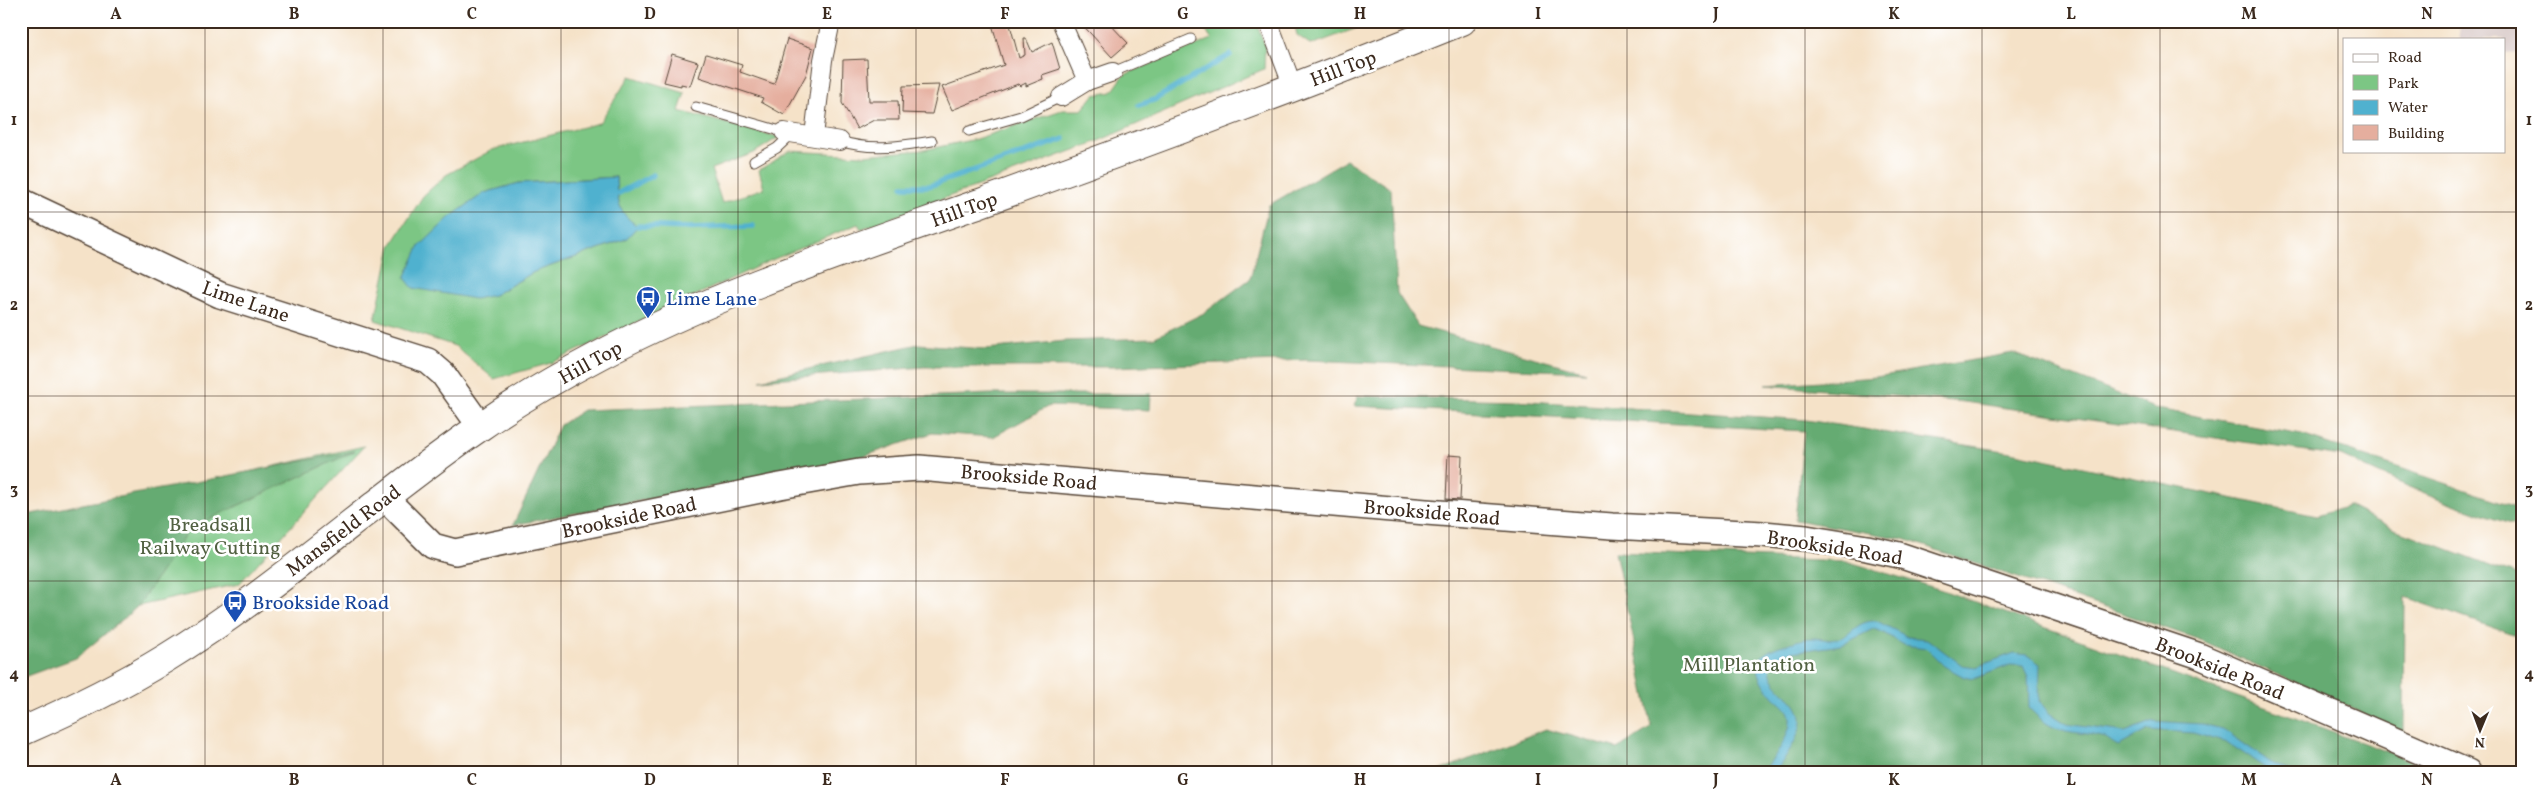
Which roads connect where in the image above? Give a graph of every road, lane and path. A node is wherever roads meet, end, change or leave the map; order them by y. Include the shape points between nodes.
1 (831, 21) edge
2 (1061, 21) edge
3 (1268, 21) edge
4 (1462, 21) edge
5 (1191, 39) dead end
6 (1113, 72) joint
7 (1086, 81) junction
8 (1293, 87) junction
9 (1061, 97) joint
10 (696, 107) dead end
11 (969, 131) dead end
12 (788, 132) junction
13 (814, 136) junction
14 (840, 141) joint
15 (932, 141) dead end
16 (754, 161) dead end
17 (21, 201) edge
18 (480, 426) junction
19 (385, 498) junction
20 (21, 732) edge
21 (2468, 772) edge

1 - 13 street
2 - 7 street
3 - 8 street
4 - 8 main road, Hill Top
5 - 6 lane
6 - 7 street
7 - 9 street
8 - 18 main road, Hill Top via 679,316 576,368
9 - 11 lane via 1020,116
10 - 12 lane
12 - 13 street
12 - 16 lane via 777,148
13 - 14 street
14 - 15 lane via 858,147 902,146
17 - 18 street, Lime Lane via 220,295 428,361 454,388
18 - 19 main road, Mansfield Road
19 - 20 main road, Mansfield Road via 233,613 167,657 97,698
19 - 21 street, Brookside Road via 433,546 455,552 780,486 859,472 919,468 1426,512 1806,538 1899,555 2197,655

